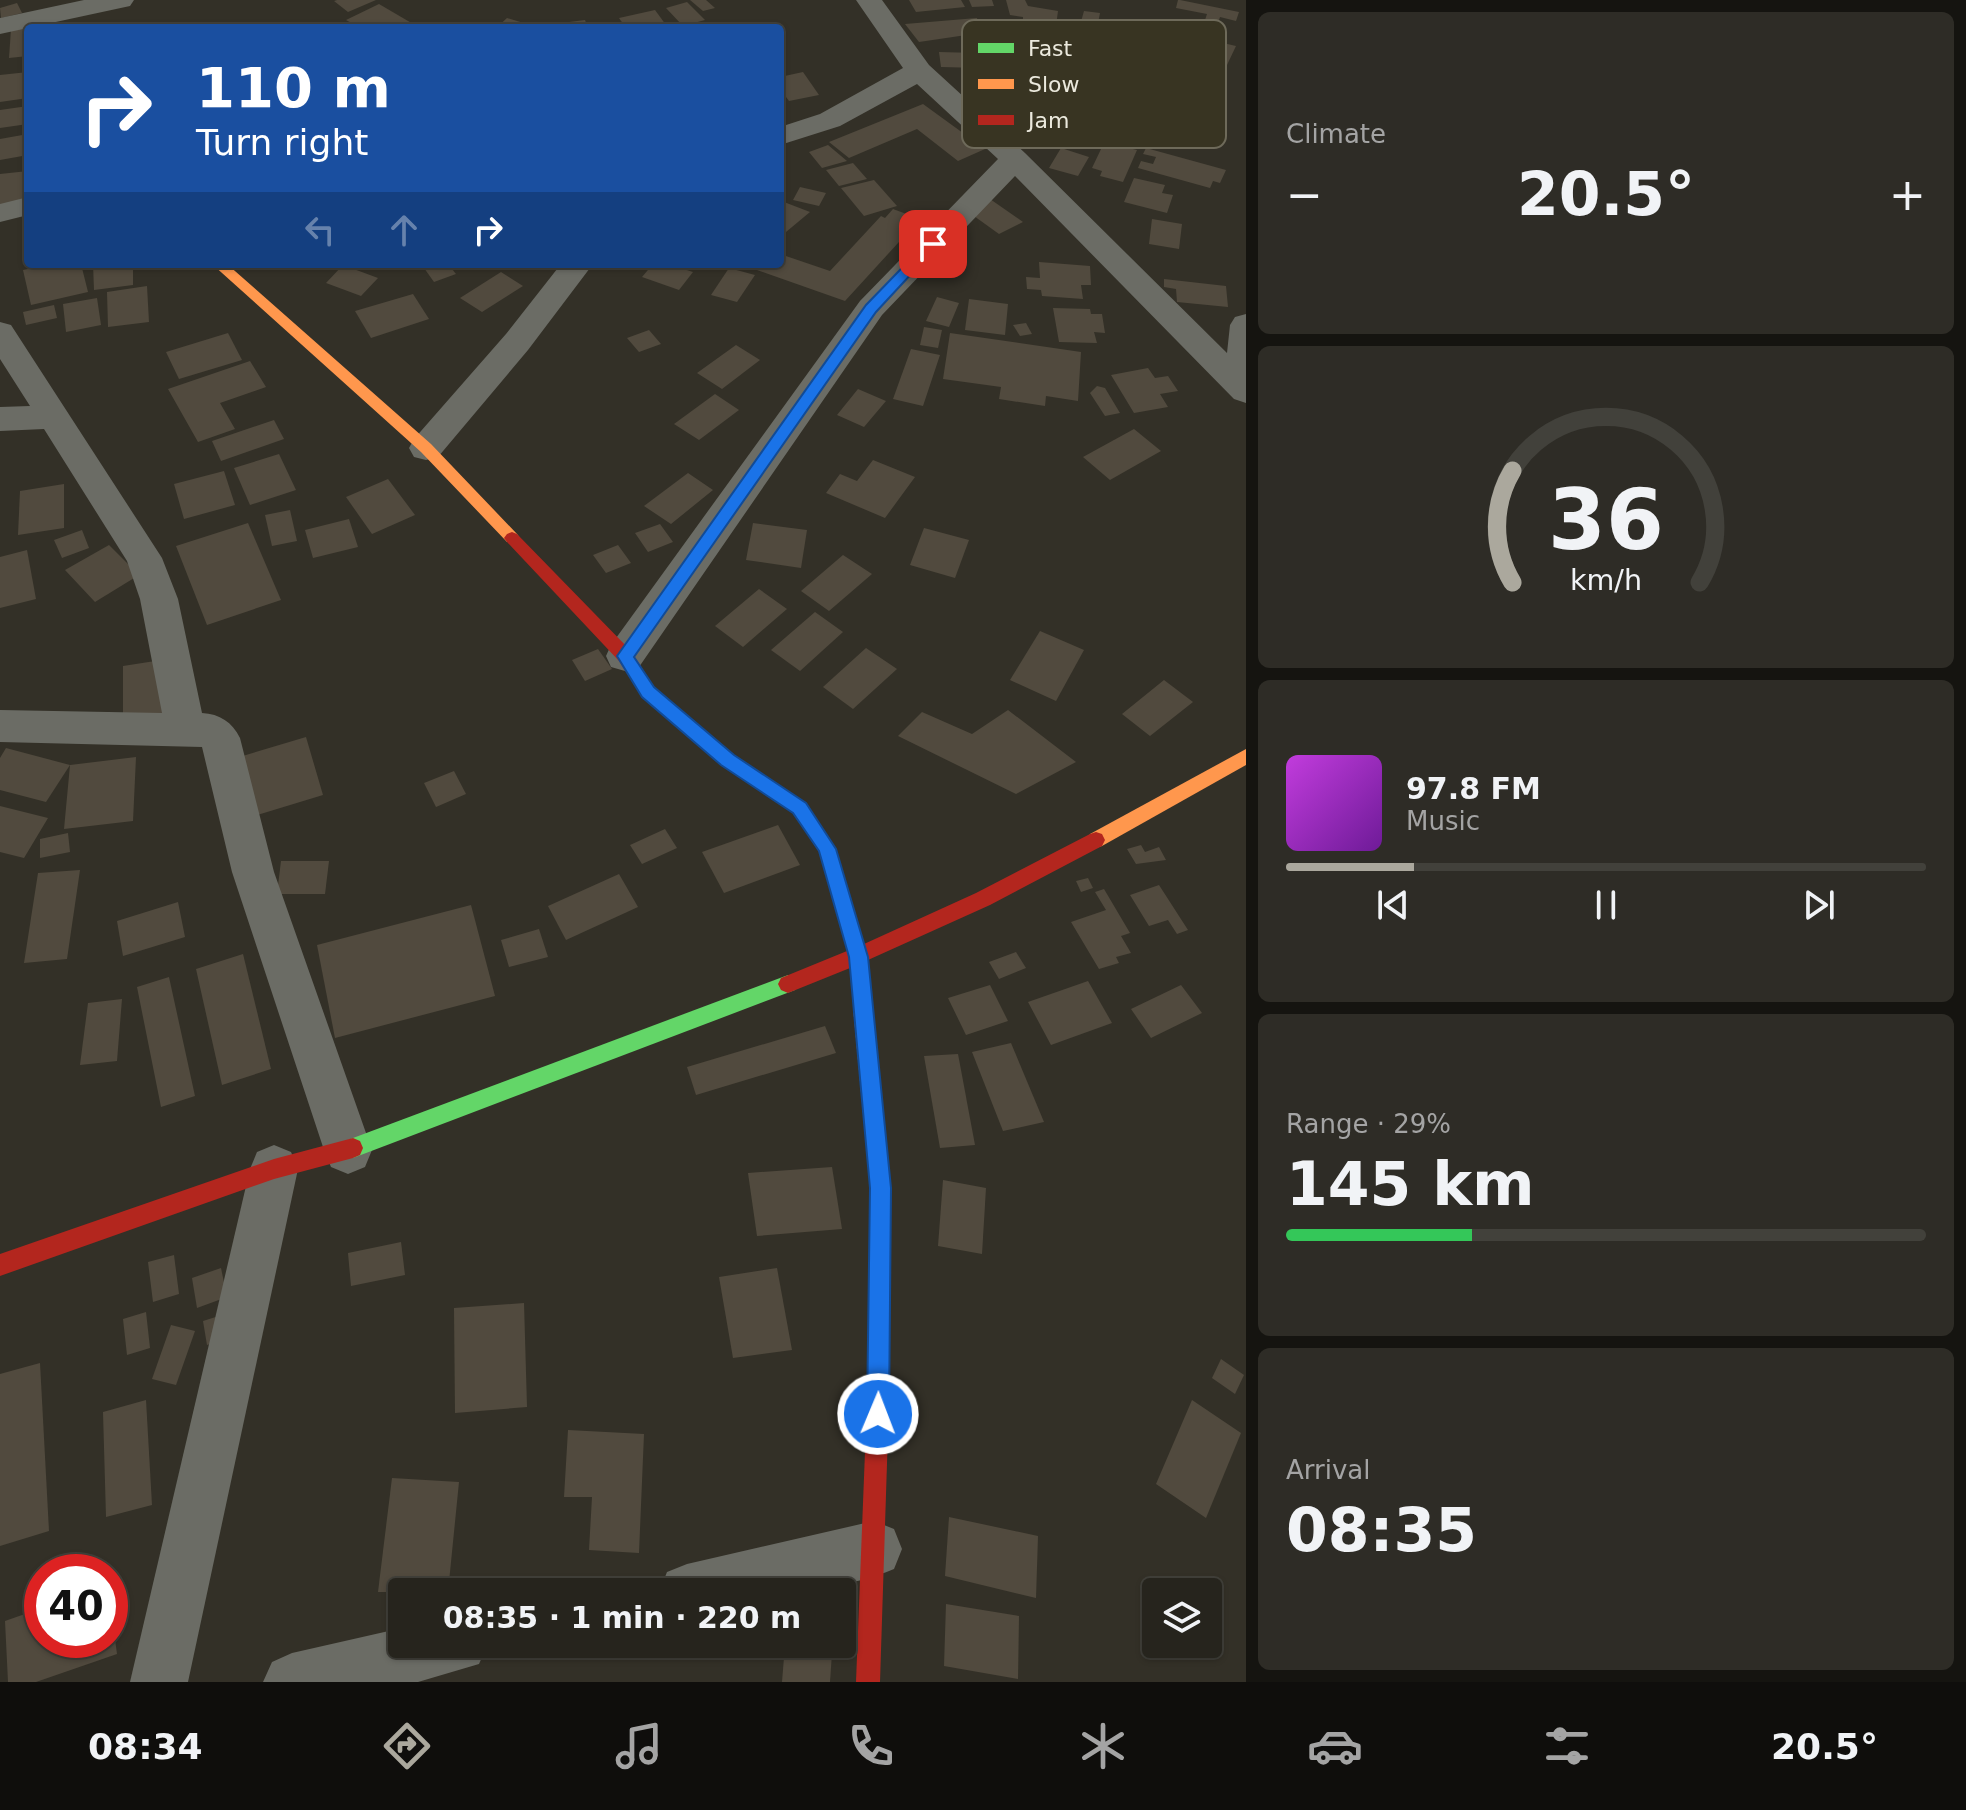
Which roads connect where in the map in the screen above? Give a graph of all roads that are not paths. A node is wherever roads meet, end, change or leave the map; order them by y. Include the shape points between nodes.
1 (869, 0) edge
2 (105, 8) edge
3 (0, 26) edge
4 (919, 71) junction
5 (962, 110) edge
6 (784, 135) edge
7 (1003, 148) edge
8 (1015, 159) junction
9 (24, 207) edge
10 (0, 213) edge
11 (224, 268) edge
12 (574, 268) edge
13 (1246, 325) edge
14 (0, 333) edge
15 (1244, 388) edge
16 (51, 417) junction
17 (0, 419) edge
18 (426, 448) junction
19 (625, 656) junction
20 (0, 726) edge
21 (185, 729) junction
22 (1246, 756) edge
23 (858, 957) junction
24 (348, 1150) junction
25 (274, 1169) junction
26 (0, 1265) edge
27 (874, 1549) junction
28 (748, 1578) edge
29 (397, 1658) edge
30 (159, 1682) edge
31 (292, 1682) edge
32 (868, 1682) edge

1 - 4 street
2 - 3 street
4 - 5 street
4 - 6 street via 830,120
7 - 8 street
8 - 15 street
8 - 19 street via 871,308
9 - 10 street
11 - 18 street
12 - 18 street
13 - 15 street
14 - 16 street
16 - 17 street
16 - 21 street via 144,558 159,599
18 - 19 street
19 - 23 street via 648,692 728,760 799,808 827,849
20 - 21 street
21 - 24 street via 210,730 220,738 253,872
22 - 23 street via 1040,871
23 - 24 street
23 - 27 street via 880,1188
24 - 25 street
25 - 26 street
25 - 30 street
27 - 28 street
27 - 32 street
29 - 31 street

